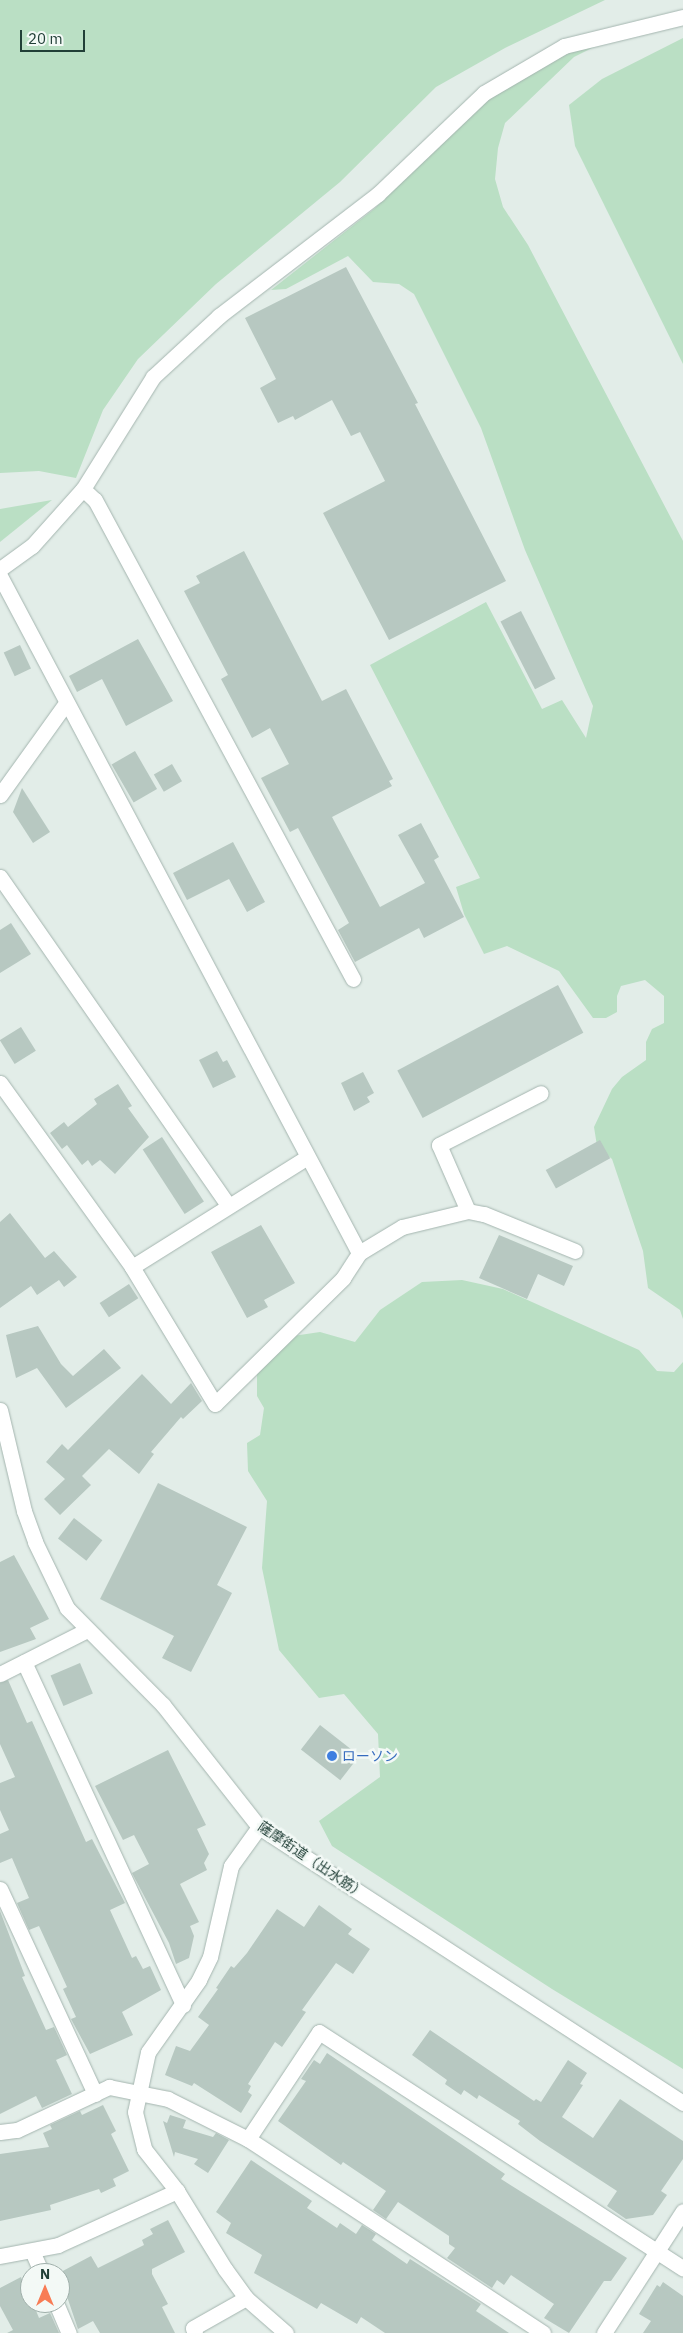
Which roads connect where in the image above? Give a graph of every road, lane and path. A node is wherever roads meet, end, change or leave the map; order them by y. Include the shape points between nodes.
1 (683, 16) edge
2 (83, 489) junction
3 (0, 569) edge
4 (0, 576) edge
5 (66, 703) junction
6 (0, 795) edge
7 (0, 877) edge
8 (353, 979) dead end
9 (0, 1083) edge
10 (541, 1093) dead end
11 (306, 1158) junction
12 (228, 1205) junction
13 (468, 1211) junction
14 (575, 1250) dead end
15 (359, 1253) junction
16 (132, 1267) junction
17 (0, 1410) edge
18 (87, 1630) junction
19 (24, 1662) junction
20 (0, 1674) edge
21 (259, 1827) junction
22 (0, 1889) edge
23 (184, 2005) junction
24 (137, 2091) junction
25 (94, 2094) junction
26 (683, 2103) edge
27 (0, 2132) edge
28 (248, 2139) junction
29 (177, 2191) junction
30 (683, 2210) edge
31 (32, 2251) junction
32 (656, 2252) junction
33 (0, 2256) edge
34 (37, 2263) edge
35 (683, 2268) edge
36 (246, 2298) junction
37 (60, 2313) edge
38 (69, 2333) edge
39 (195, 2333) edge
40 (286, 2333) edge
41 (543, 2333) edge
42 (604, 2333) edge

1 - 2 street via 564,46 484,93 378,194 219,316 153,377
2 - 3 street via 32,546
2 - 8 street via 96,500
4 - 5 street
5 - 6 street
5 - 11 street
7 - 12 street
9 - 16 street
10 - 13 street via 439,1144
11 - 12 street
11 - 15 street
12 - 16 street
13 - 14 street via 484,1214
13 - 15 street via 402,1227
15 - 16 street via 343,1278 215,1404
17 - 18 street, 薩摩街道（出水筋） via 24,1511 35,1542 67,1608
18 - 19 street
18 - 21 street, 薩摩街道（出水筋） via 163,1705
19 - 20 street
19 - 23 street
21 - 23 street via 231,1866 210,1957
21 - 26 street, 薩摩街道（出水筋）
22 - 25 street
23 - 24 street via 160,2032 148,2052
24 - 25 street via 109,2087
24 - 28 street via 168,2099
24 - 29 street via 136,2121 144,2149
25 - 27 street via 17,2130
28 - 32 street via 318,2032
28 - 41 street
29 - 31 street via 58,2245
29 - 36 street
30 - 32 street
31 - 33 street
31 - 34 street
32 - 35 street
32 - 42 street
36 - 39 street via 193,2328
36 - 40 street
37 - 38 street

